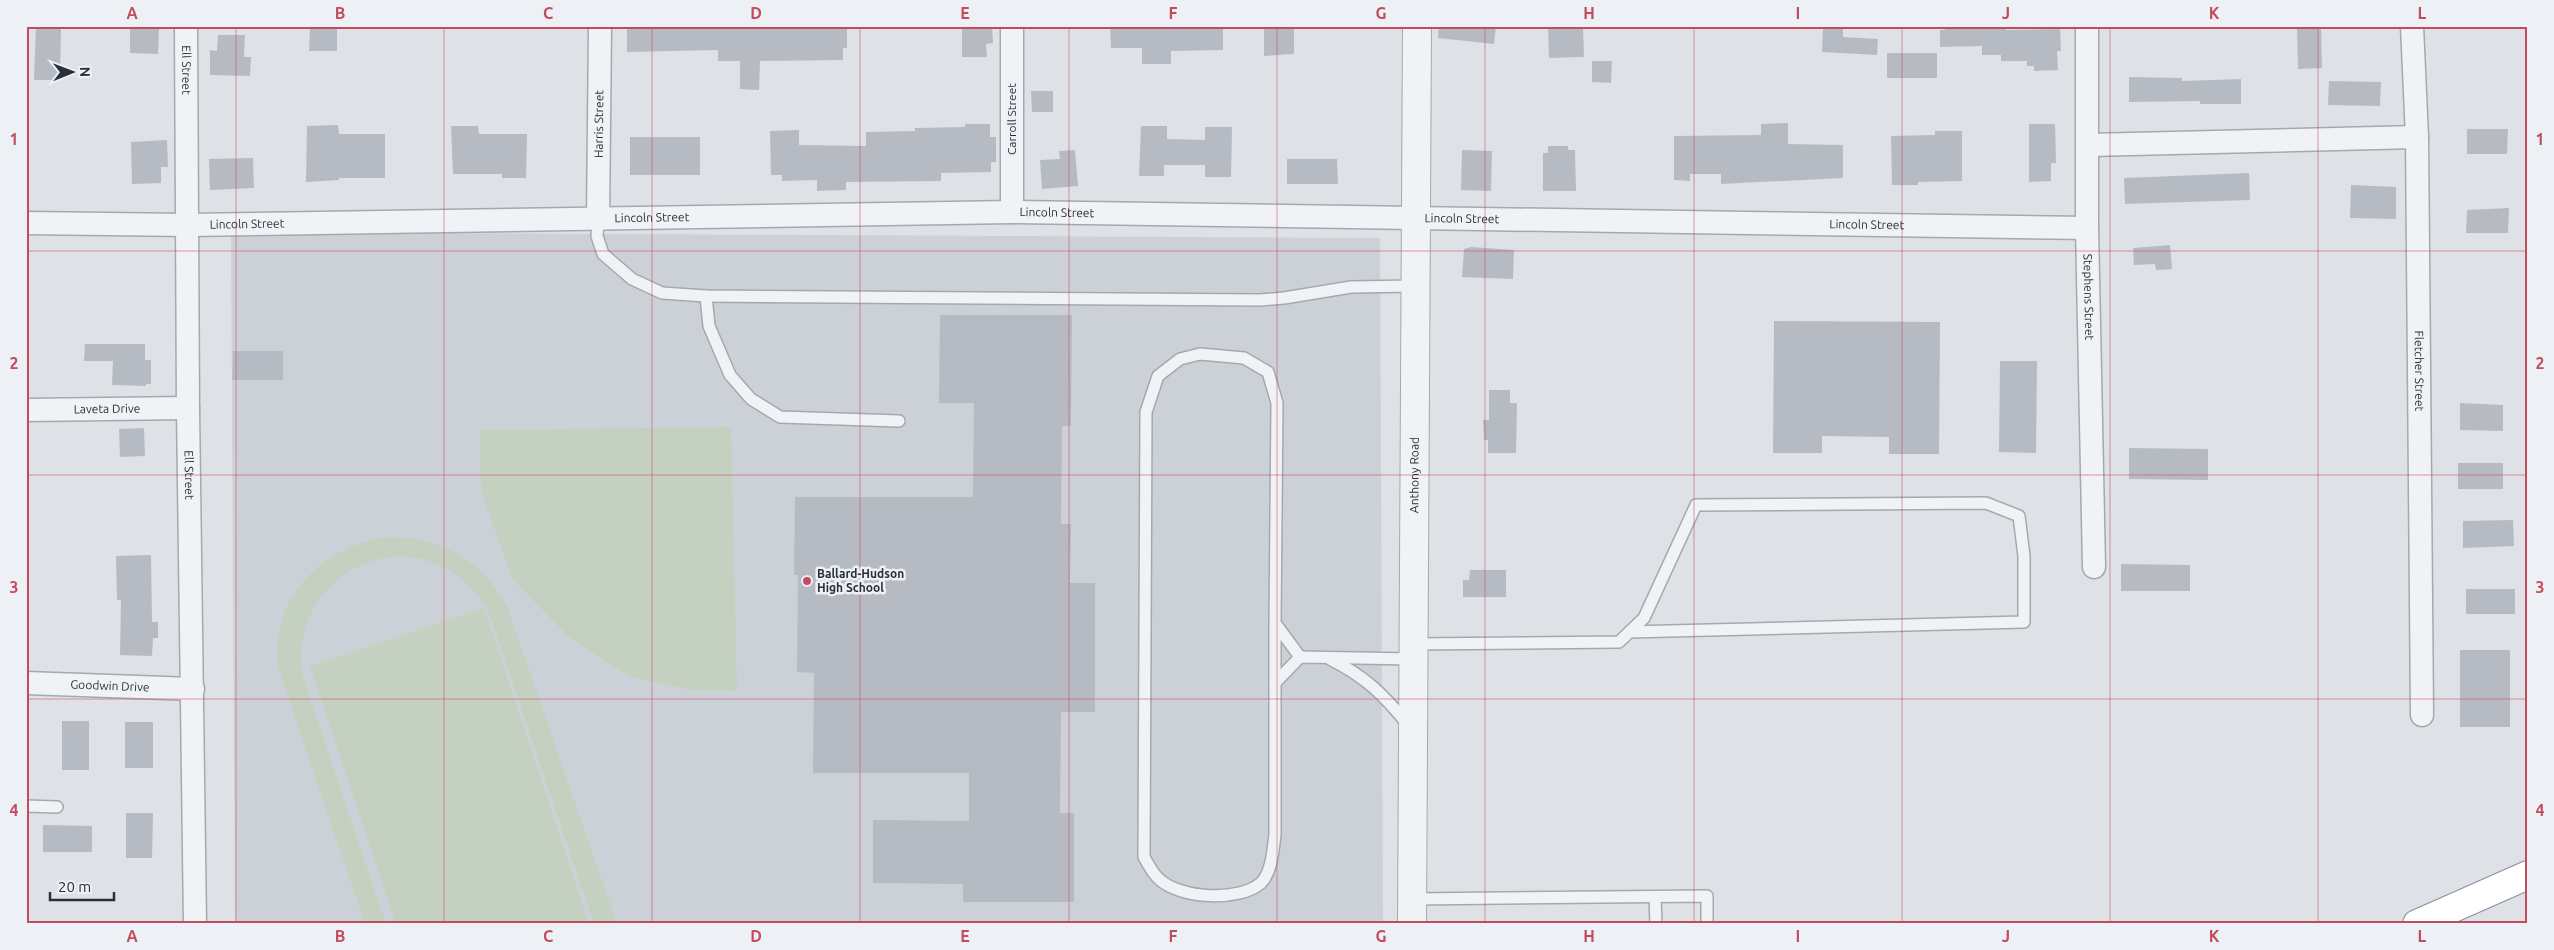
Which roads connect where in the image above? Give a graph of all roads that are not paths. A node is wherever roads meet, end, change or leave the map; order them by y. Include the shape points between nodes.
1 (186, 26) edge
2 (600, 26) edge
3 (1012, 26) edge
4 (1417, 26) edge
5 (2087, 26) edge
6 (2412, 26) edge
7 (2417, 137) junction
8 (2089, 145) junction
9 (1012, 212) junction
10 (1415, 219) junction
11 (598, 220) junction
12 (26, 223) edge
13 (187, 225) junction
14 (2087, 228) junction
15 (1414, 286) junction
16 (706, 296) junction
17 (188, 408) junction
18 (26, 410) edge
19 (899, 421) dead end
20 (2094, 567) dead end
21 (1275, 623) junction
22 (1629, 632) junction
23 (1413, 651) junction
24 (1300, 657) junction
25 (1326, 658) junction
26 (26, 683) edge
27 (1275, 683) junction
28 (193, 690) junction
29 (2422, 715) dead end
30 (1413, 731) junction
31 (26, 806) edge
32 (57, 807) dead end
33 (2528, 875) edge
34 (1655, 897) junction
35 (1412, 911) edge
36 (195, 924) edge
37 (1656, 924) edge
38 (1707, 924) edge
39 (2417, 924) edge

1 - 13 street, Ell Street
2 - 11 street, Harris Street
3 - 9 street, Carroll Street
4 - 10 street, Anthony Road
5 - 8 street, Stephens Street
6 - 7 street, Fletcher Street
7 - 8 street
7 - 29 street, Fletcher Street
8 - 14 street, Stephens Street
9 - 10 street, Lincoln Street
9 - 11 street, Lincoln Street
10 - 14 street, Lincoln Street
10 - 15 street, Anthony Road
11 - 13 street, Lincoln Street
11 - 16 lane via 603,254 632,280 662,294
12 - 13 street, Lincoln Street
13 - 17 street, Ell Street
14 - 20 street, Stephens Street
15 - 16 lane via 1350,287 1260,300
15 - 23 street, Anthony Road
16 - 19 lane via 709,326 730,375 751,399 780,417
17 - 18 street, Laveta Drive
17 - 28 street, Ell Street
21 - 24 lane
21 - 27 lane
21 - 27 lane via 1277,403 1268,372 1244,358 1200,354 1180,359 1158,376 1146,412 1144,857 1159,879 1180,890 1232,896 1262,882 1271,861 1275,835
22 - 22 lane via 2024,622 2024,556 2019,516 1986,502 1696,505 1644,618
22 - 23 lane via 1619,642
23 - 25 lane
23 - 30 street, Anthony Road
24 - 25 lane
24 - 27 lane
25 - 30 lane via 1378,689
26 - 28 street, Goodwin Drive
28 - 36 street, Ell Street
30 - 35 street, Anthony Road
31 - 32 lane
33 - 39 highway
34 - 35 lane
34 - 37 lane
34 - 38 lane via 1707,896

